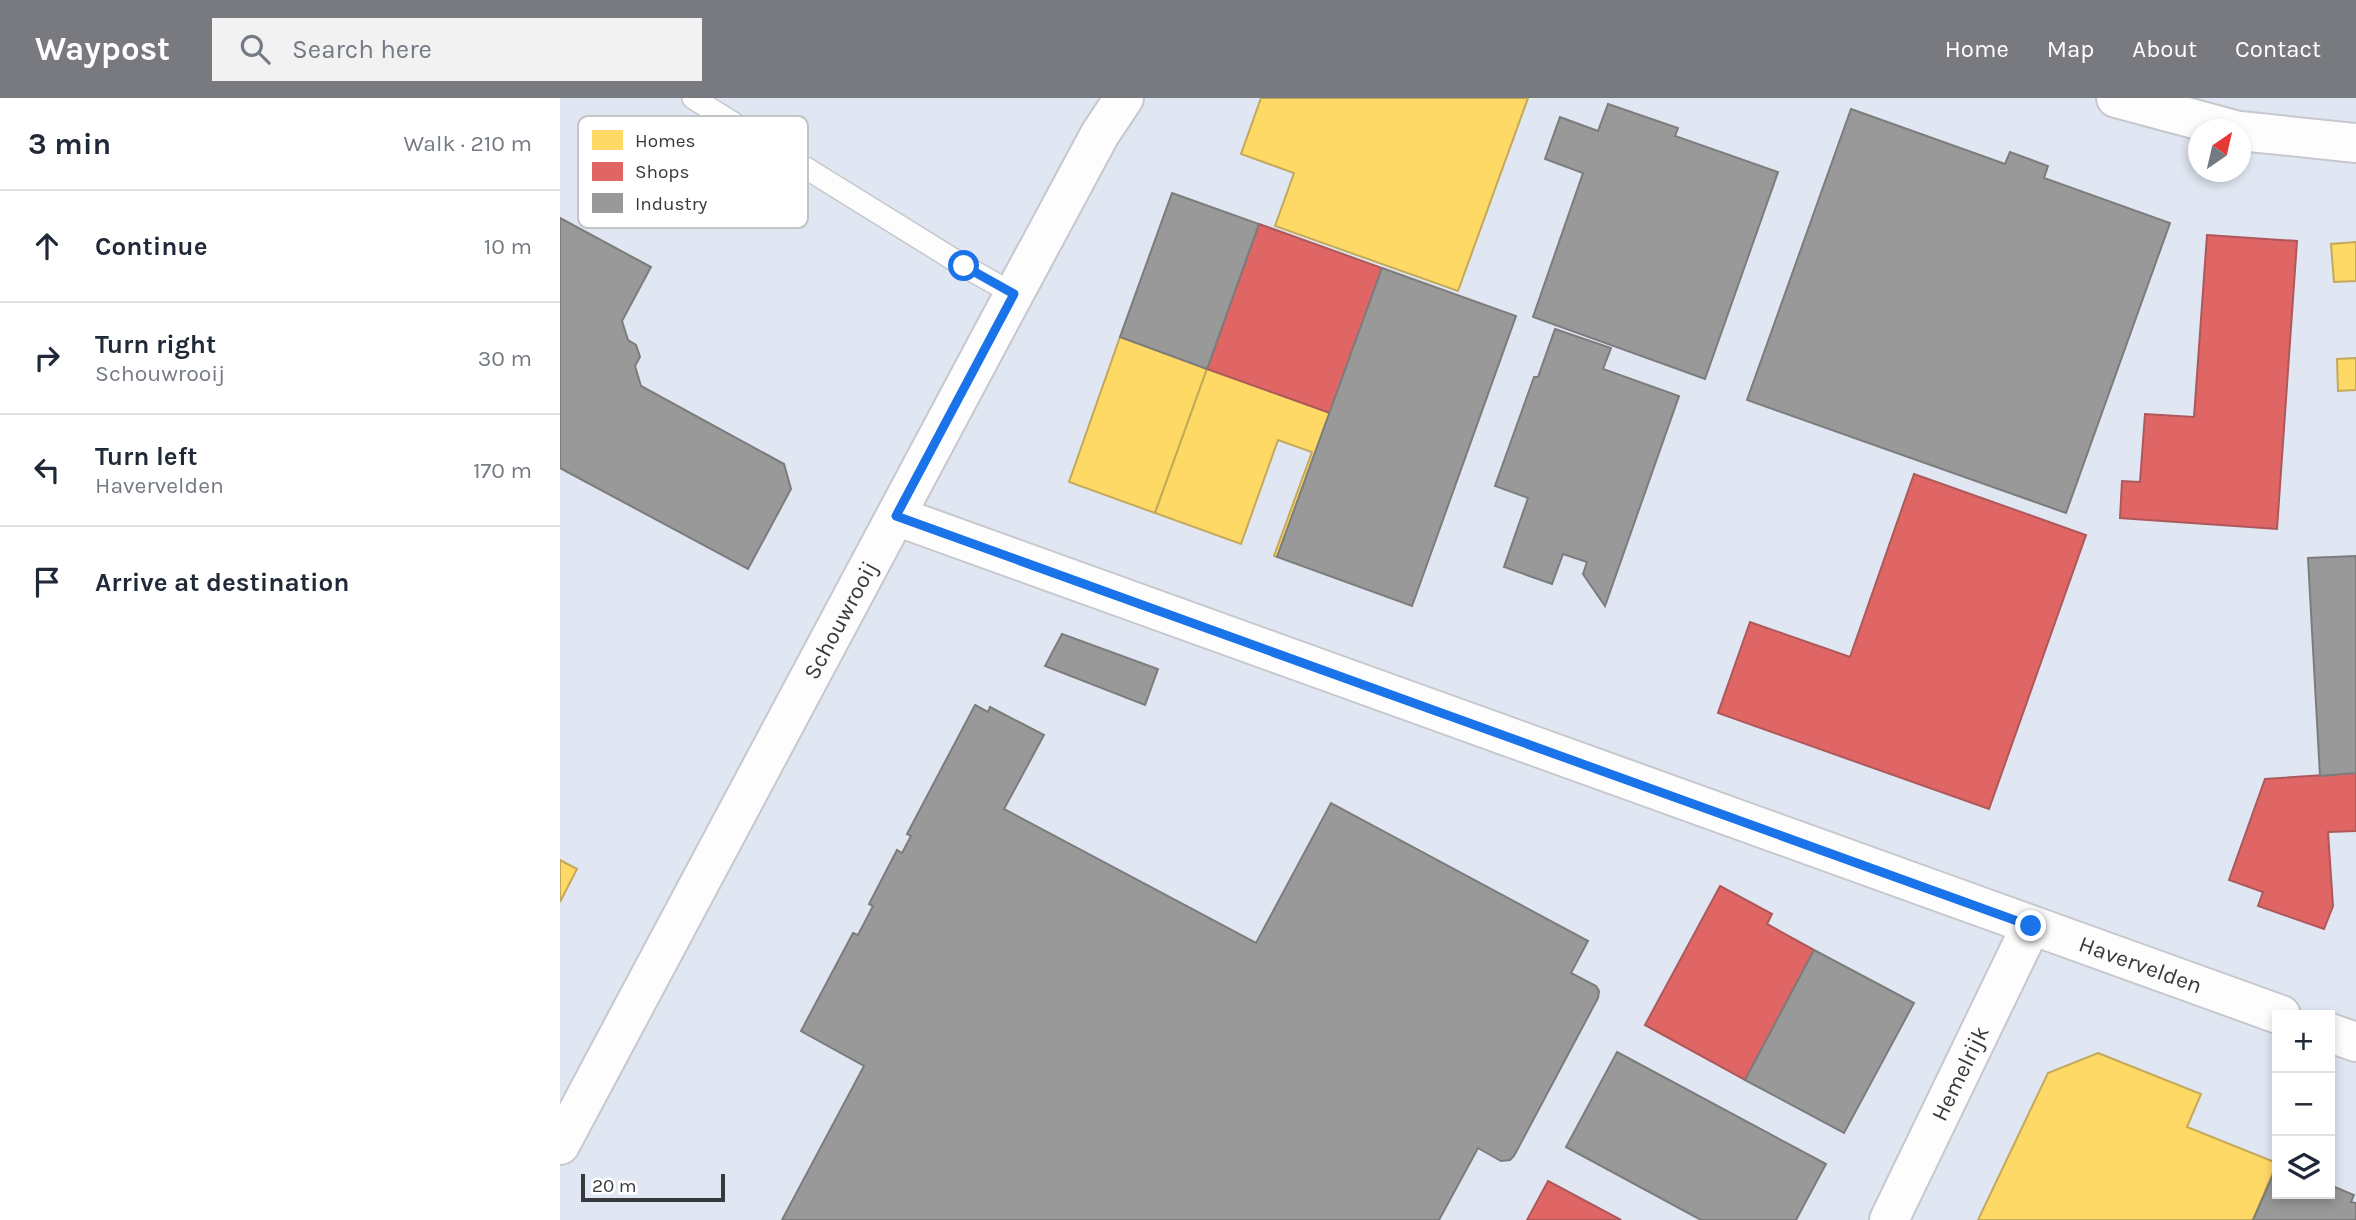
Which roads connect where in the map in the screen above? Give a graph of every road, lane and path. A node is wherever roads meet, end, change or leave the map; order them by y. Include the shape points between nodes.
1 (693, 98) edge
2 (1124, 98) edge
3 (2116, 98) edge
4 (722, 116) edge
5 (2194, 119) edge
6 (2251, 132) edge
7 (2356, 143) edge
8 (808, 169) edge
9 (1014, 294) junction
10 (896, 516) junction
11 (2031, 926) junction
12 (2272, 1012) edge
13 (2335, 1035) edge
14 (2356, 1042) edge
15 (560, 1145) edge
16 (1889, 1220) edge

1 - 4 lane
2 - 9 street, Schouwrooij
3 - 5 street
6 - 7 street
8 - 9 lane
9 - 10 street, Schouwrooij
10 - 11 street, Havervelden
10 - 15 street, Schouwrooij
11 - 12 street, Havervelden
11 - 16 street, Hemelrijk
13 - 14 street

